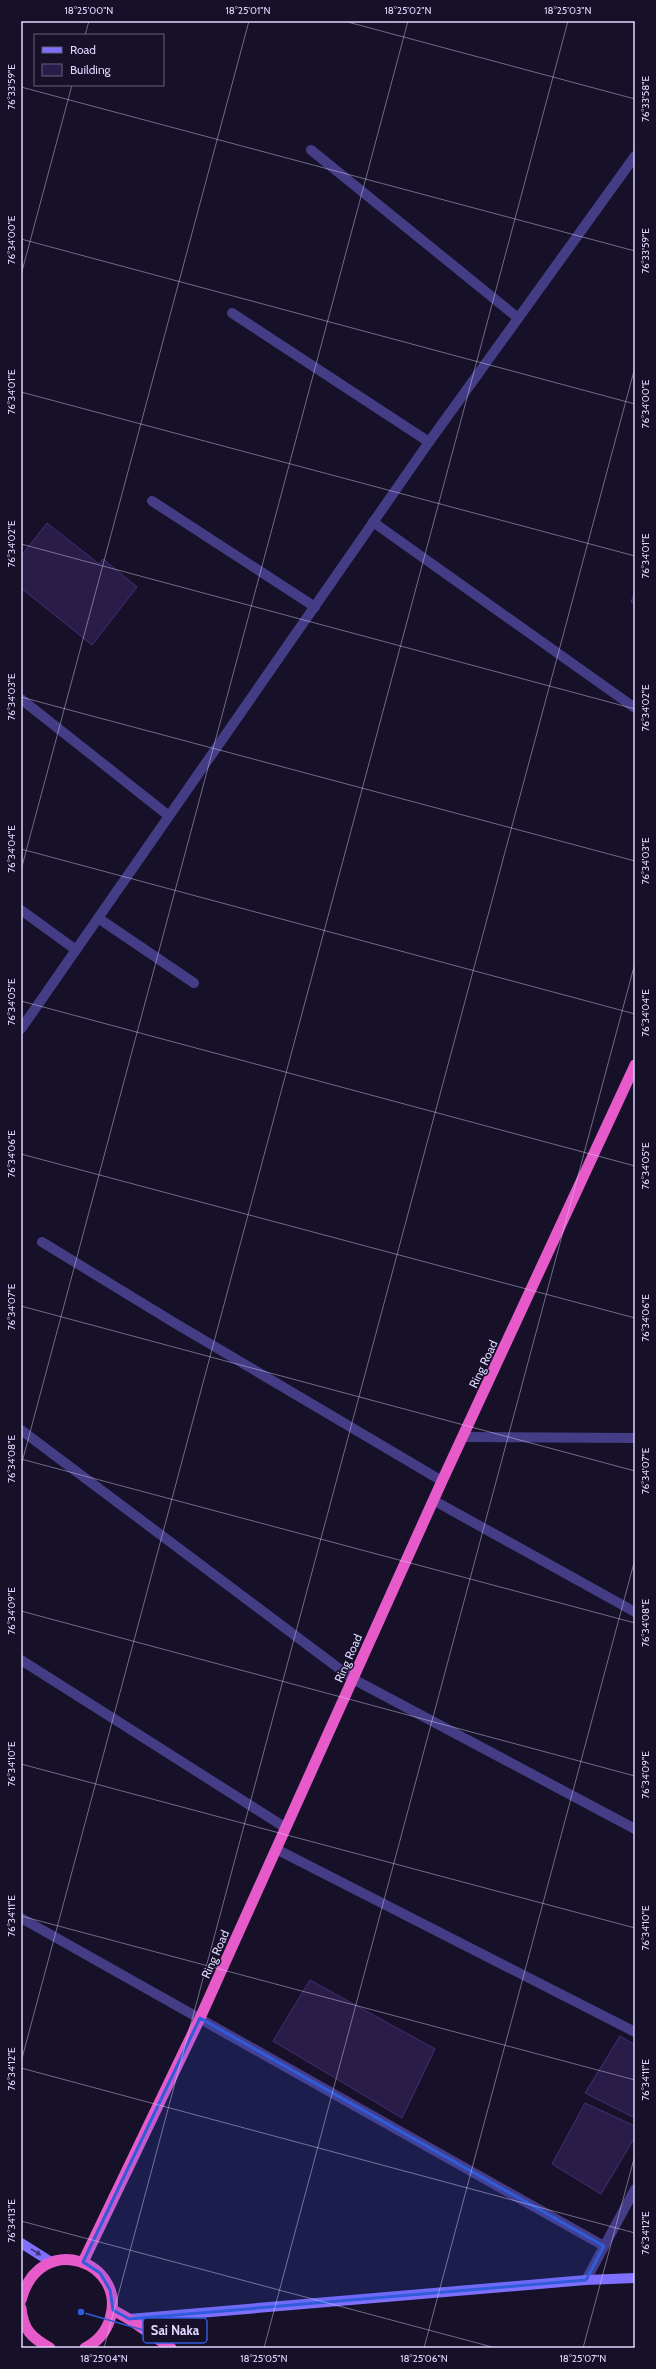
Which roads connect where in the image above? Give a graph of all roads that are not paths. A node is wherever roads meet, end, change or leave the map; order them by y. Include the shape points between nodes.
1 (311, 150) dead end
2 (635, 156) edge
3 (232, 313) dead end
4 (518, 318) junction
5 (429, 442) junction
6 (152, 501) dead end
7 (373, 522) junction
8 (315, 607) junction
9 (21, 699) edge
10 (635, 708) edge
11 (169, 816) junction
12 (21, 910) edge
13 (98, 918) junction
14 (76, 950) junction
15 (194, 983) dead end
16 (21, 1028) edge
17 (635, 1065) edge
18 (42, 1242) dead end
19 (21, 1430) edge
20 (463, 1437) junction
21 (635, 1438) edge
22 (442, 1481) junction
23 (433, 1500) junction
24 (635, 1612) edge
25 (21, 1660) edge
26 (353, 1679) junction
27 (286, 1828) junction
28 (635, 1829) edge
29 (276, 1849) junction
30 (21, 1918) edge
31 (200, 2018) junction
32 (635, 2032) edge
33 (635, 2189) edge
34 (21, 2243) edge
35 (604, 2246) junction
36 (51, 2262) junction
37 (83, 2262) junction
38 (635, 2278) edge
39 (586, 2280) junction
40 (21, 2300) edge
41 (21, 2308) edge
42 (113, 2310) junction
43 (129, 2319) junction
44 (22, 2320) edge
45 (33, 2343) edge
46 (90, 2347) edge
47 (50, 2348) edge
48 (171, 2348) edge

1 - 4 street
2 - 4 street
3 - 5 street
4 - 5 street
5 - 7 street
6 - 8 street
7 - 8 street
7 - 10 street
8 - 11 street
9 - 11 street
11 - 13 street
12 - 14 street
13 - 14 street
13 - 15 street
14 - 16 street
17 - 20 highway, Ring Road
18 - 22 street
19 - 26 street
20 - 21 street
20 - 22 highway, Ring Road
22 - 23 highway, Ring Road
23 - 24 street
23 - 26 highway, Ring Road
25 - 27 street
26 - 27 highway, Ring Road
26 - 28 street
27 - 29 highway, Ring Road
29 - 31 highway, Ring Road
29 - 32 street
30 - 31 street
31 - 35 street
31 - 37 highway, Ring Road
33 - 35 street
34 -> 36 main road
35 - 39 street
36 - 37 highway via 67,2259
36 - 40 highway via 36,2271 25,2285
37 - 42 highway via 100,2273 110,2290
38 - 39 main road
39 - 43 main road
41 - 44 highway
42 - 43 highway
42 - 46 highway via 106,2330
43 - 48 highway
44 - 45 highway
45 - 47 highway

